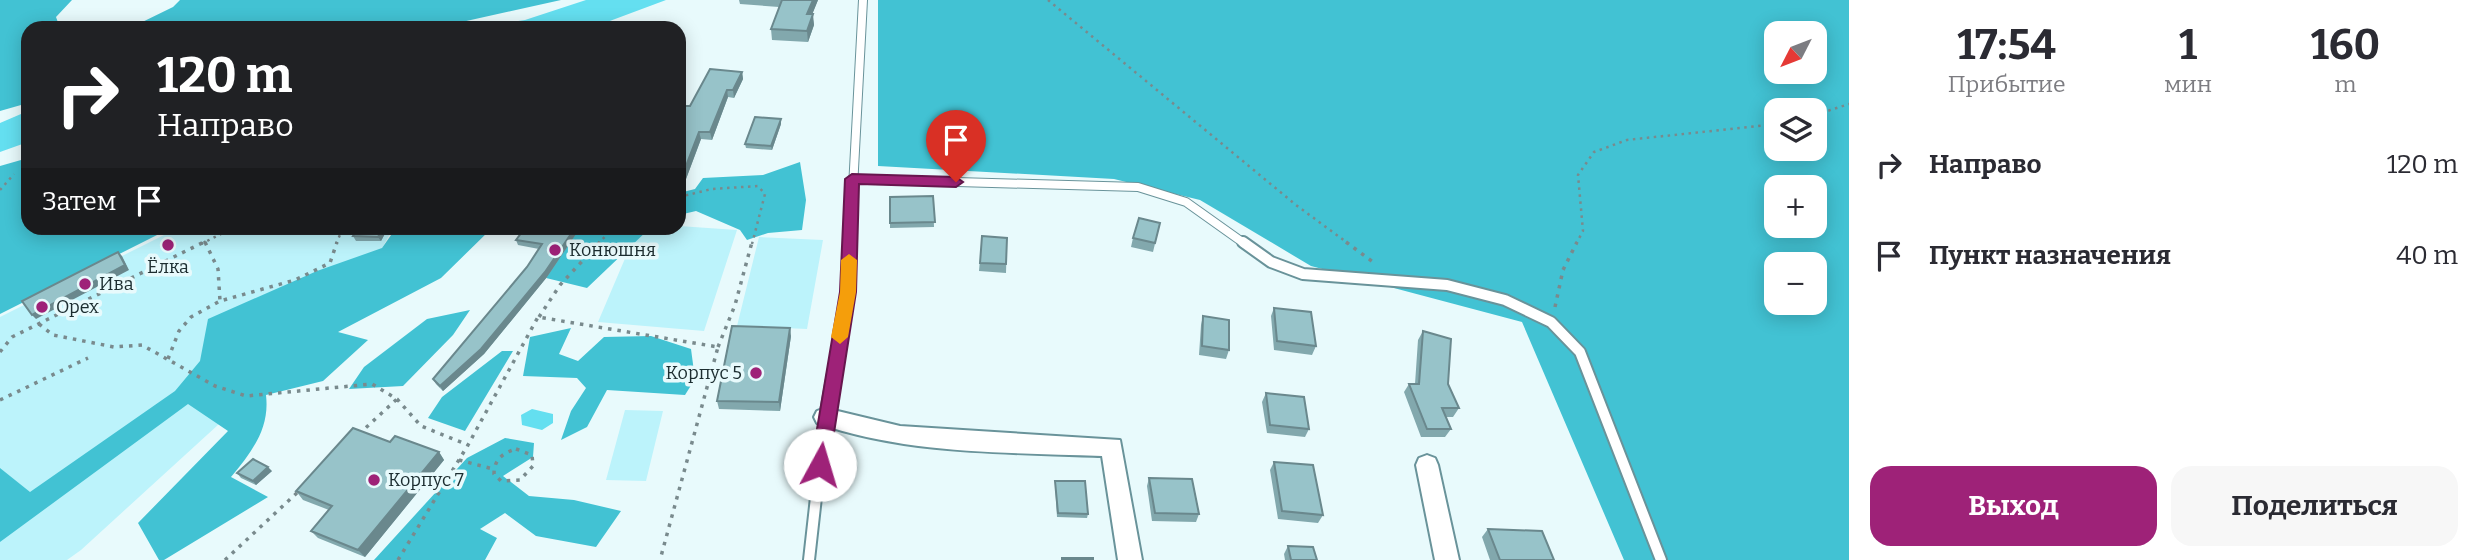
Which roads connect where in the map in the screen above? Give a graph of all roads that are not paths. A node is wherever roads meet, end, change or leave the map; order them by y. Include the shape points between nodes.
1 (863, 0) edge
2 (852, 179) junction
3 (825, 417) junction
4 (1427, 466) dead end
5 (809, 560) edge
6 (1130, 560) edge
7 (1447, 560) edge
8 (1661, 560) edge

1 - 2 lane
2 - 3 lane via 848,292
2 - 8 lane via 1138,187 1186,202 1271,262 1303,274 1447,285 1505,300 1552,322 1580,352
3 - 5 lane
3 - 6 street via 900,435 947,440 1112,447
4 - 7 street

